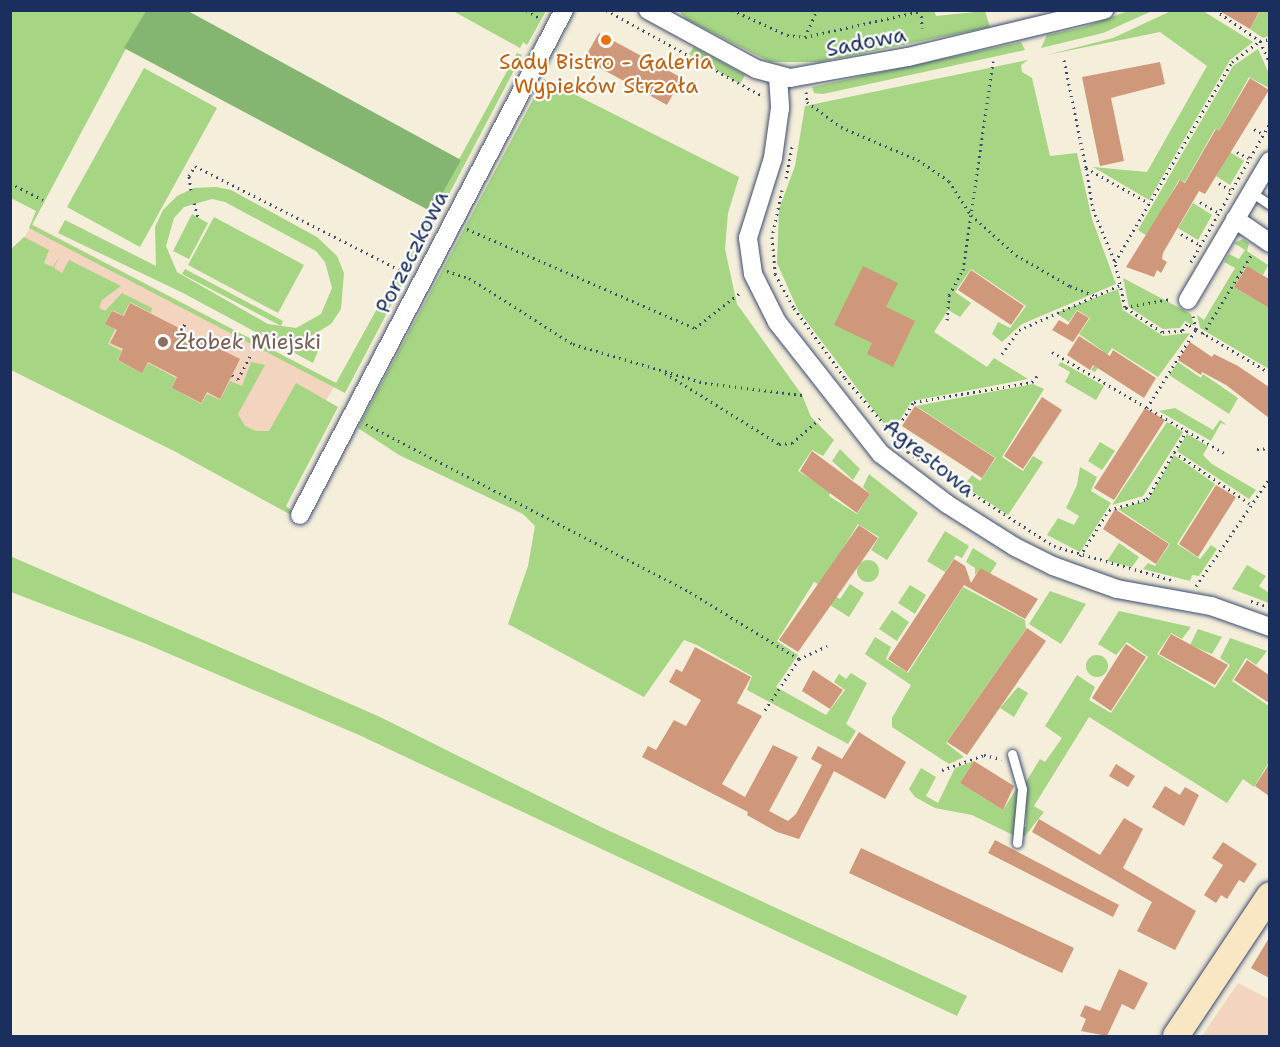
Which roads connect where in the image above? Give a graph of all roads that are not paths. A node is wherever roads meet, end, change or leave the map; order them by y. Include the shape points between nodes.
1 (564, 10) edge
2 (648, 10) edge
3 (1104, 10) edge
4 (778, 77) junction
5 (1269, 161) edge
6 (1251, 192) junction
7 (1269, 205) edge
8 (1235, 219) junction
9 (1269, 243) edge
10 (1185, 301) road end
11 (300, 514) dead end
12 (1269, 627) edge
13 (1012, 754) dead end
14 (1017, 843) dead end
15 (1267, 906) edge
16 (1176, 1036) edge

1 - 11 street, Porzeczkowa
2 - 4 street, Sadowa
3 - 4 street, Sadowa via 908,57 814,75
4 - 12 street, Agrestowa via 780,108 772,158 748,238 753,274 777,322 881,454 947,504 1053,566 1117,589 1211,606
5 - 6 street
6 - 7 lane
6 - 8 street
8 - 9 street
8 - 10 street
13 - 14 lane via 1022,789
15 - 16 main road

